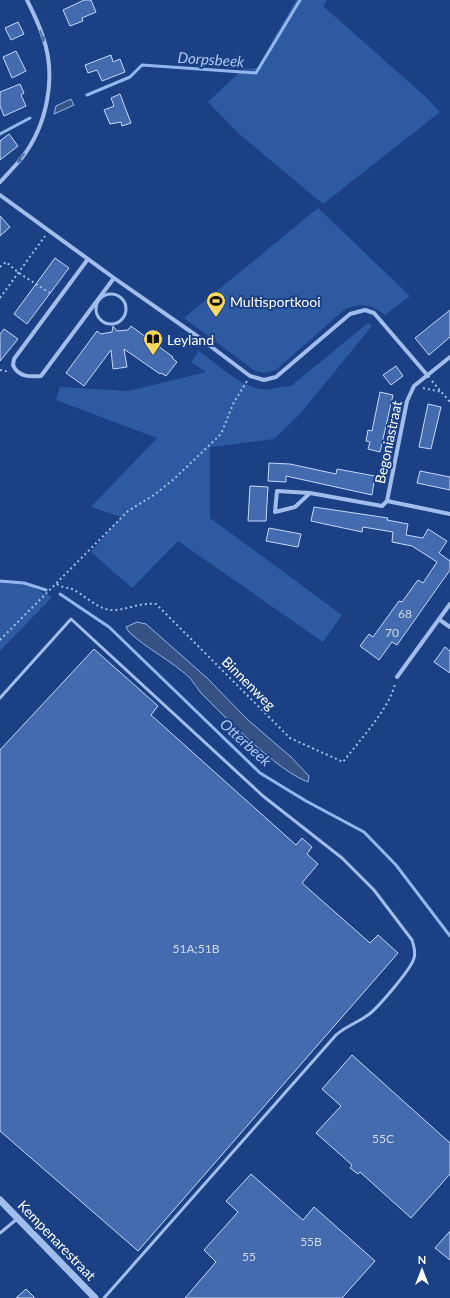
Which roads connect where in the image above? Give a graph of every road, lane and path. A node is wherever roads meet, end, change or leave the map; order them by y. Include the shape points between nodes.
1 (27, 0) edge
2 (0, 182) edge
3 (0, 195) edge
4 (49, 230) junction
5 (88, 259) junction
6 (0, 267) edge
7 (18, 273) junction
8 (114, 278) junction
9 (0, 298) edge
10 (59, 299) junction
11 (99, 299) junction
12 (450, 357) edge
13 (250, 376) junction
14 (428, 376) junction
15 (414, 386) junction
16 (442, 392) junction
17 (450, 402) edge
18 (310, 493) junction
19 (387, 501) junction
20 (450, 514) edge
21 (57, 584) junction
22 (450, 604) edge
23 (440, 620) junction
24 (450, 627) edge
25 (0, 640) edge
26 (397, 677) joint
27 (0, 698) edge
28 (0, 1200) edge
29 (18, 1219) junction
30 (0, 1233) edge
31 (95, 1298) edge
32 (104, 1298) edge

1 -> 2 street via 43,37 47,54 50,79 48,96 33,139 21,159
3 - 4 street
4 - 5 street
4 - 7 path
5 - 8 street
5 - 10 street
6 - 7 path via 6,262
7 - 9 path
7 - 10 path
8 - 11 street
8 - 13 street
10 - 11 street via 14,360 15,370 25,376 41,376
11 - 11 lane via 96,314 100,320 114,324 125,315 124,301 118,296 104,295
12 - 14 street, Begoniastraat
13 - 14 street via 264,380 276,377 350,314 365,310 374,313
13 - 21 path via 234,402 221,434 174,479 128,511
14 - 15 street, Begoniastraat
14 - 16 path
15 - 16 path
15 - 19 street, Begoniastraat via 407,401
16 - 17 path
18 - 18 street, Begoniastraat via 295,507 275,512 277,491
18 - 19 street, Begoniastraat via 382,506
19 - 20 street, Begoniastraat
21 - 25 path
21 - 26 path, Binnenweg via 111,610 156,604 290,738 342,762 374,722 394,691
22 - 23 street
23 - 24 street
23 - 26 street
27 - 32 lane via 70,619 263,796 342,858 374,890 412,940 415,950 410,968 370,1014 336,1035
28 - 29 street, Kempenarestraat
29 - 30 lane
29 - 31 street, Kempenarestraat

